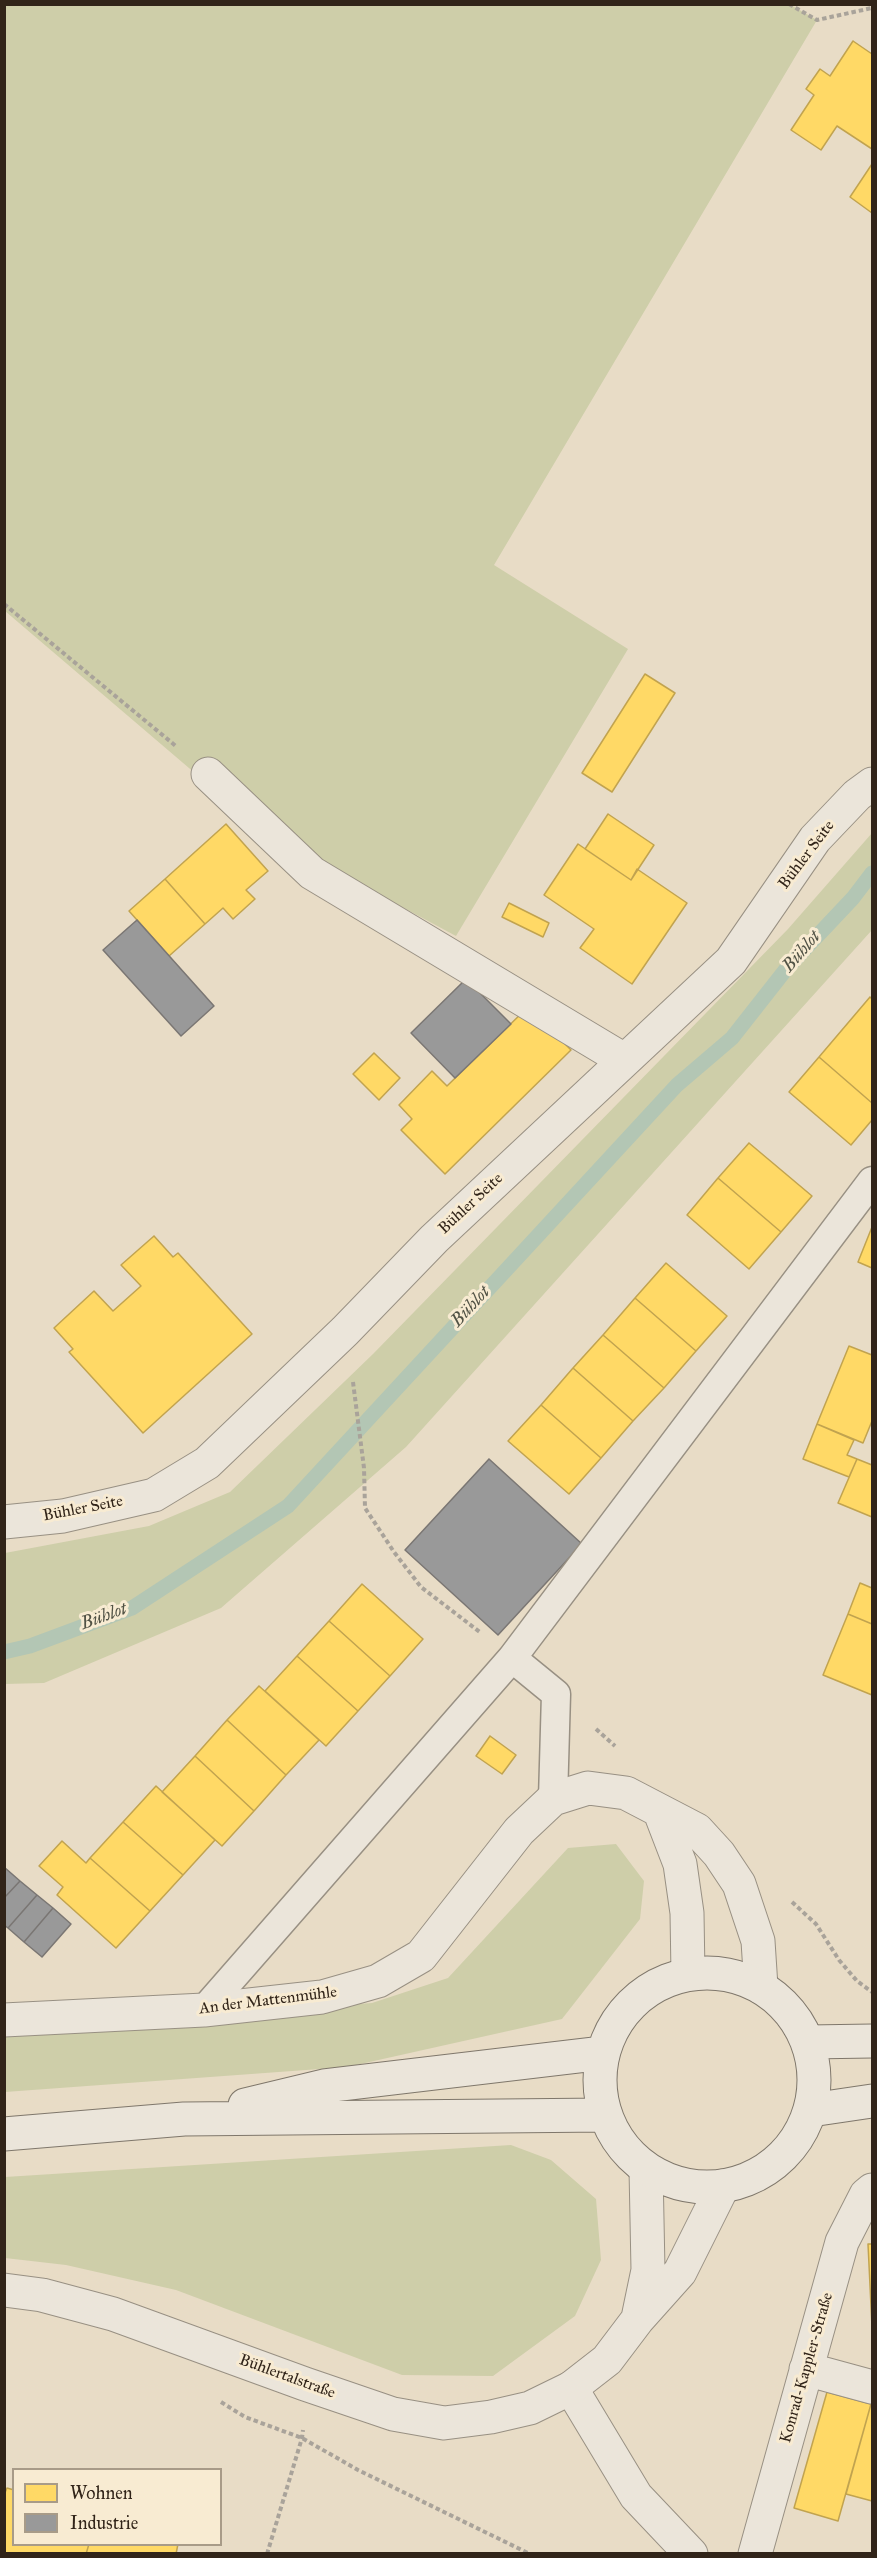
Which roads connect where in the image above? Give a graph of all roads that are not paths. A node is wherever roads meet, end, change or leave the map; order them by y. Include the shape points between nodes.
1 (208, 774) road end
2 (873, 784) edge
3 (624, 1060) junction
4 (873, 1181) edge
5 (4, 1522) edge
6 (512, 1658) junction
7 (553, 1799) junction
8 (660, 1812) junction
9 (688, 1974) junction
10 (761, 1987) junction
11 (204, 2010) junction
12 (4, 2020) edge
13 (808, 2042) junction
14 (873, 2042) edge
15 (603, 2053) junction
16 (873, 2101) edge
17 (811, 2110) junction
18 (606, 2115) junction
19 (184, 2119) junction
20 (4, 2134) edge
21 (646, 2169) junction
22 (723, 2186) junction
23 (873, 2190) edge
24 (4, 2290) edge
25 (638, 2319) junction
26 (806, 2369) junction
27 (873, 2387) edge
28 (571, 2388) junction
29 (691, 2553) edge
30 (755, 2553) edge

1 - 3 street via 312,873
2 - 3 street, Bühler Seite via 857,795 815,839 731,961
3 - 5 street, Bühler Seite via 434,1239 207,1463 154,1495 63,1516
4 - 6 lane
6 - 7 lane via 556,1694
6 - 11 lane
7 - 8 street, An der Mattenmühle via 588,1788 626,1793
7 - 11 street, An der Mattenmühle via 519,1831 421,1956 378,1981 322,1997
8 - 9 street via 680,1864 687,1913
8 - 10 street, An der Mattenmühle via 697,1830 739,1884 758,1941
9 - 10 street via 726,1973
9 - 15 street via 650,1988 620,2016
10 - 13 street via 790,2010
11 - 12 street, An der Mattenmühle
13 - 14 street
13 - 17 street via 815,2075
15 - 18 street via 600,2084
15 - 19 street via 324,2086
16 - 17 street
17 - 22 street via 793,2146 762,2173
18 - 19 street
18 - 21 street via 621,2145
19 - 20 street
21 - 22 street via 683,2184
21 - 25 street, Bühlertalstraße via 648,2270
22 - 25 street, Bühlertalstraße via 680,2272
23 - 26 street, Konrad-Kappler-Straße via 866,2195 842,2242
24 - 28 street, Bühlertalstraße via 42,2295 113,2314 393,2414 444,2422 491,2417 530,2408
25 - 28 street, Bühlertalstraße via 607,2360
26 - 27 street
26 - 30 street, Konrad-Kappler-Straße
28 - 29 street via 636,2496

